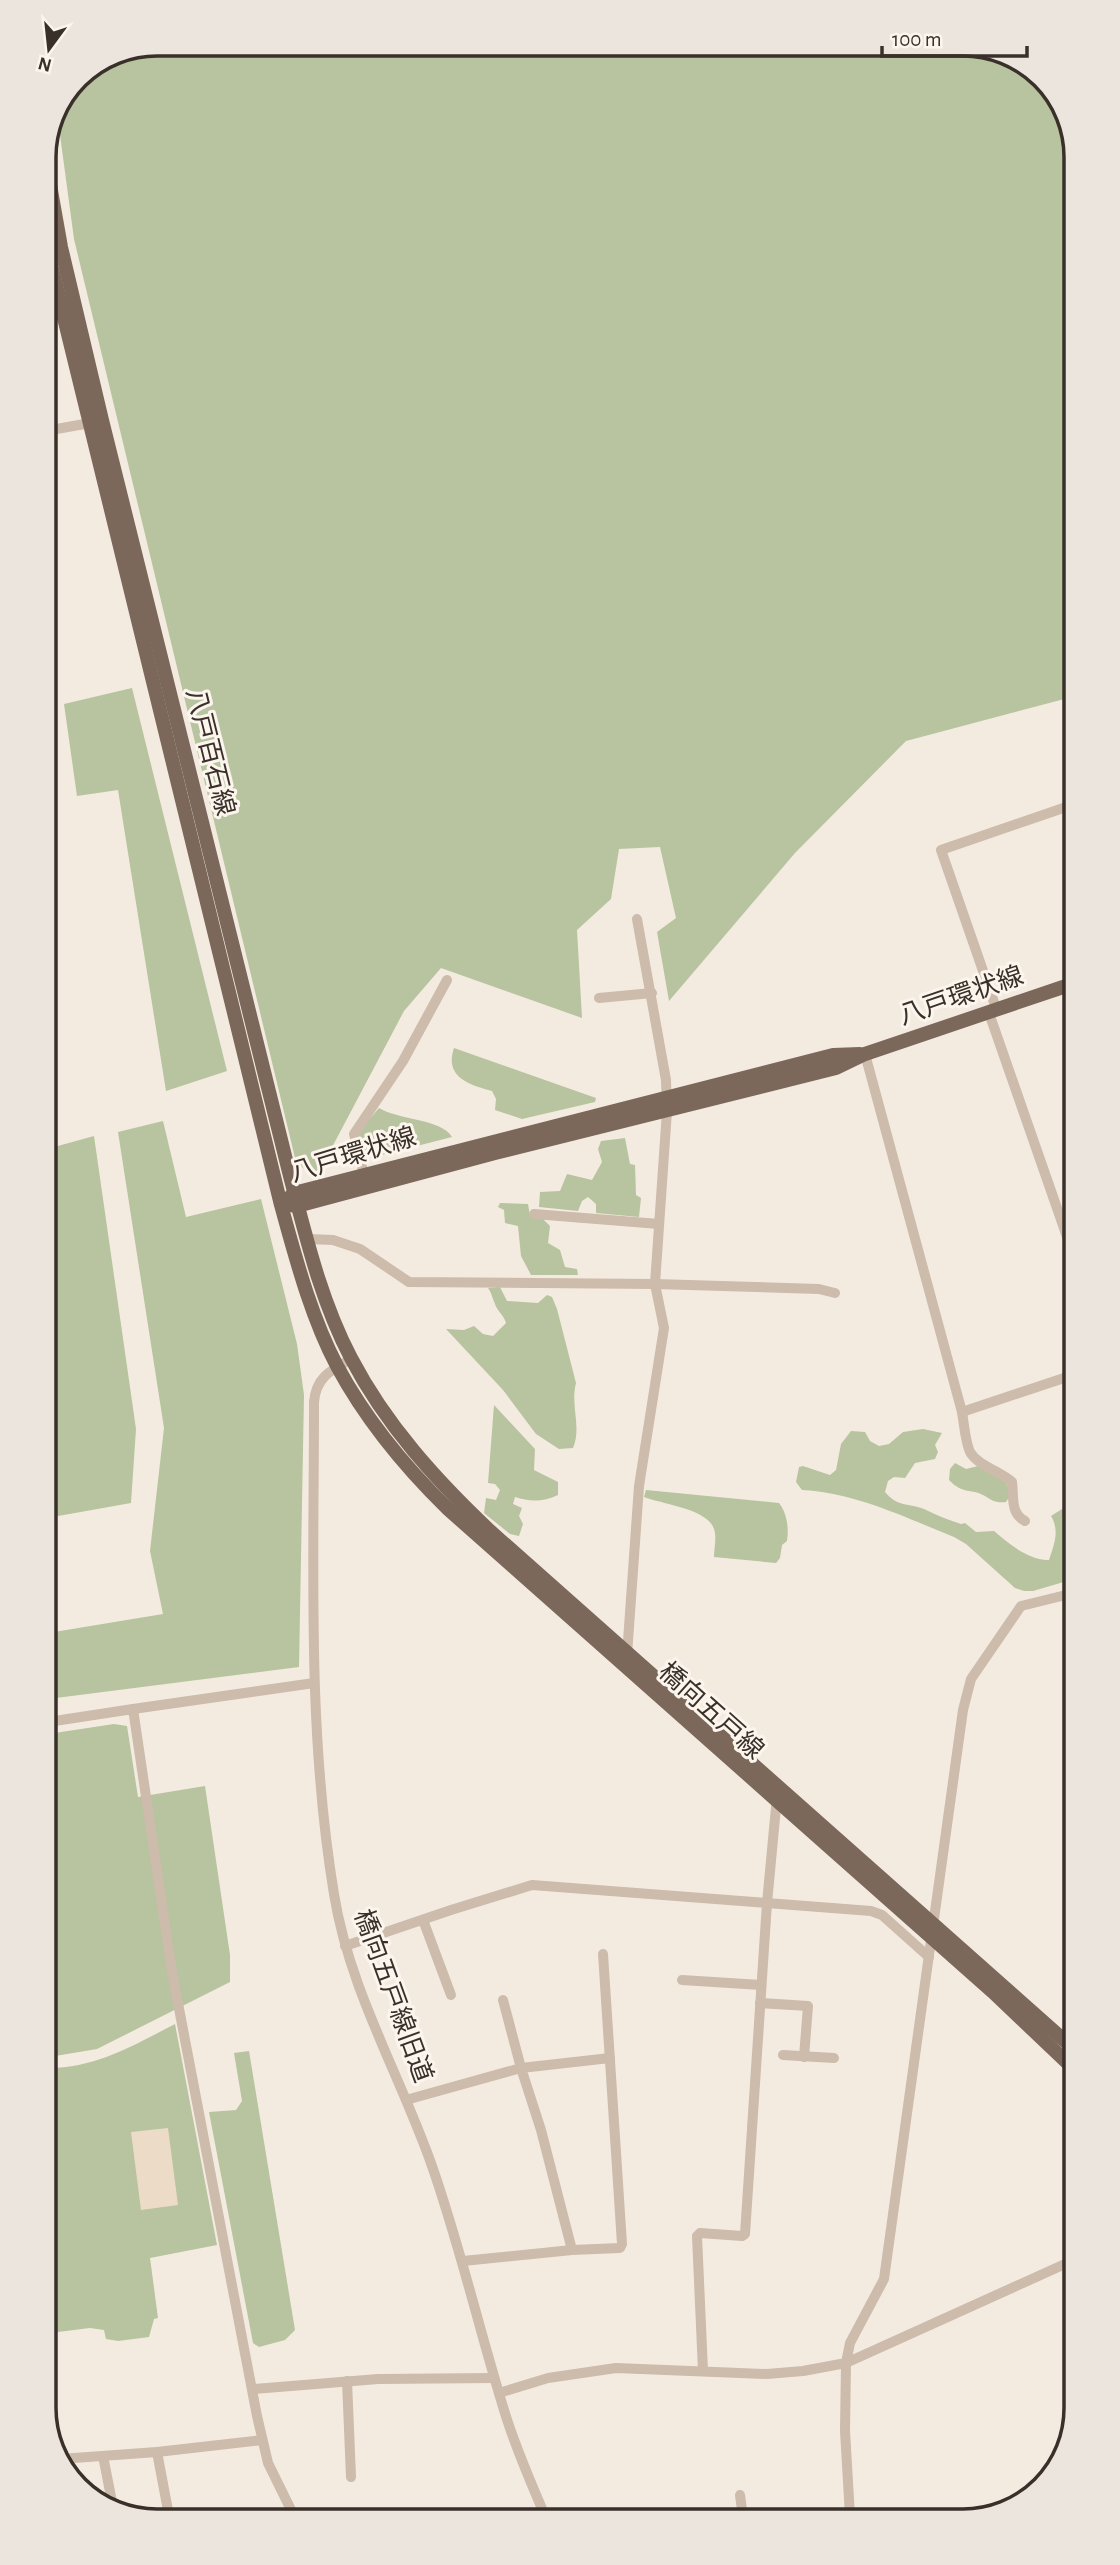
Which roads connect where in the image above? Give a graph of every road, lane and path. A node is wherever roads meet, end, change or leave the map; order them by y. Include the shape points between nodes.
1 (56, 219) edge
2 (56, 280) edge
3 (95, 422) junction
4 (56, 429) edge
5 (1064, 808) edge
6 (637, 919) dead end
7 (447, 980) dead end
8 (1064, 987) edge
9 (652, 993) junction
10 (599, 998) dead end
11 (993, 1012) junction
12 (865, 1054) junction
13 (667, 1105) junction
14 (364, 1175) junction
15 (296, 1199) junction
16 (281, 1205) junction
17 (534, 1214) dead end
18 (659, 1224) junction
19 (1064, 1227) edge
20 (308, 1240) junction
21 (655, 1284) junction
22 (835, 1293) dead end
23 (351, 1359) junction
24 (337, 1366) junction
25 (1064, 1378) edge
26 (962, 1412) junction
27 (1025, 1521) dead end
28 (1064, 1595) edge
29 (627, 1651) junction
30 (625, 1667) junction
31 (314, 1683) junction
32 (133, 1709) junction
33 (56, 1721) edge
34 (778, 1785) junction
35 (776, 1802) junction
36 (767, 1903) junction
37 (423, 1920) junction
38 (933, 1922) junction
39 (919, 1928) junction
40 (909, 1939) junction
41 (931, 1939) junction
42 (345, 1946) junction
43 (603, 1954) dead end
44 (929, 1956) junction
45 (682, 1980) dead end
46 (761, 1985) junction
47 (451, 1995) dead end
48 (503, 2000) dead end
49 (760, 2003) junction
50 (1064, 2040) edge
51 (783, 2055) dead end
52 (804, 2057) junction
53 (610, 2058) junction
54 (834, 2058) dead end
55 (1064, 2060) edge
56 (522, 2068) junction
57 (407, 2100) junction
58 (572, 2250) junction
59 (463, 2261) junction
60 (1064, 2264) edge
61 (846, 2363) junction
62 (702, 2371) junction
63 (494, 2378) junction
64 (347, 2381) junction
65 (253, 2389) junction
66 (499, 2393) junction
67 (262, 2440) junction
68 (157, 2452) junction
69 (103, 2456) junction
70 (69, 2458) edge
71 (351, 2477) dead end
72 (740, 2495) dead end
73 (111, 2498) edge
74 (168, 2509) edge
75 (291, 2509) edge
76 (542, 2509) edge
77 (742, 2509) edge
78 (850, 2509) edge

1 - 3 main road, 八戸百石線
2 - 3 main road, 八戸百石線
3 - 4 street
3 - 15 main road, 八戸百石線
3 - 16 main road, 八戸百石線
5 - 11 street via 941,850
6 - 9 street
7 - 14 street via 402,1061 354,1133
8 - 11 main road, 八戸環状線
9 - 10 street
9 - 13 street
11 - 12 main road, 八戸環状線
11 - 19 street
12 - 13 main road, 八戸環状線 via 833,1055
12 - 26 street
13 - 14 main road, 八戸環状線 via 490,1141
13 - 15 main road, 八戸環状線 via 495,1153
13 - 18 street
14 - 15 main road, 八戸環状線
15 - 16 main road, 八戸環状線
15 - 20 main road, 八戸百石線
16 - 24 main road, 八戸百石線 via 303,1280
17 - 18 street
18 - 21 street
20 - 21 street via 333,1240 360,1249 409,1282
20 - 23 main road, 八戸百石線
21 - 22 street
21 - 29 street via 664,1328 639,1486
23 - 24 street, 橋向五戸線旧道
23 - 29 main road, 橋向五戸線 via 396,1429 446,1489
24 - 30 main road, 橋向五戸線 via 387,1441 427,1489
24 - 31 street, 橋向五戸線旧道 via 318,1381 315,1391
25 - 26 street
26 - 27 street via 970,1451 1012,1482 1014,1511
28 - 38 street via 1021,1606 971,1679
29 - 30 street
29 - 34 main road, 橋向五戸線
30 - 35 main road, 橋向五戸線
31 - 32 street
31 - 42 street, 橋向五戸線旧道 via 329,1860
32 - 33 street
32 - 65 street via 172,1972
34 - 35 street
34 - 38 main road, 橋向五戸線
35 - 36 street
35 - 39 main road, 橋向五戸線
36 - 37 street via 533,1885
36 - 40 street via 871,1911
36 - 46 street
37 - 42 street
37 - 47 street
38 - 41 street
38 - 50 main road, 橋向五戸線
39 - 40 street
39 - 41 main road, 橋向五戸線
40 - 44 street
41 - 44 street
41 - 55 main road, 橋向五戸線
42 - 57 street, 橋向五戸線旧道
43 - 53 street
44 - 61 street via 884,2280 850,2343
45 - 46 street
46 - 49 street
48 - 56 street
49 - 52 street via 808,2006
49 - 62 street via 745,2234 697,2236
51 - 52 street
52 - 54 street
53 - 56 street
53 - 58 street via 622,2244 620,2248
56 - 57 street
56 - 58 street
57 - 59 street, 橋向五戸線旧道
58 - 59 street
59 - 63 street, 橋向五戸線旧道
60 - 61 street
61 - 62 street via 766,2374
61 - 78 street
62 - 66 street via 616,2368 548,2378
63 - 64 street
63 - 66 street, 橋向五戸線旧道
64 - 65 street
64 - 71 street
65 - 67 street
66 - 76 street, 橋向五戸線旧道
67 - 68 street
67 - 75 street
68 - 69 street
68 - 74 street
69 - 70 street
69 - 73 street
72 - 77 street

